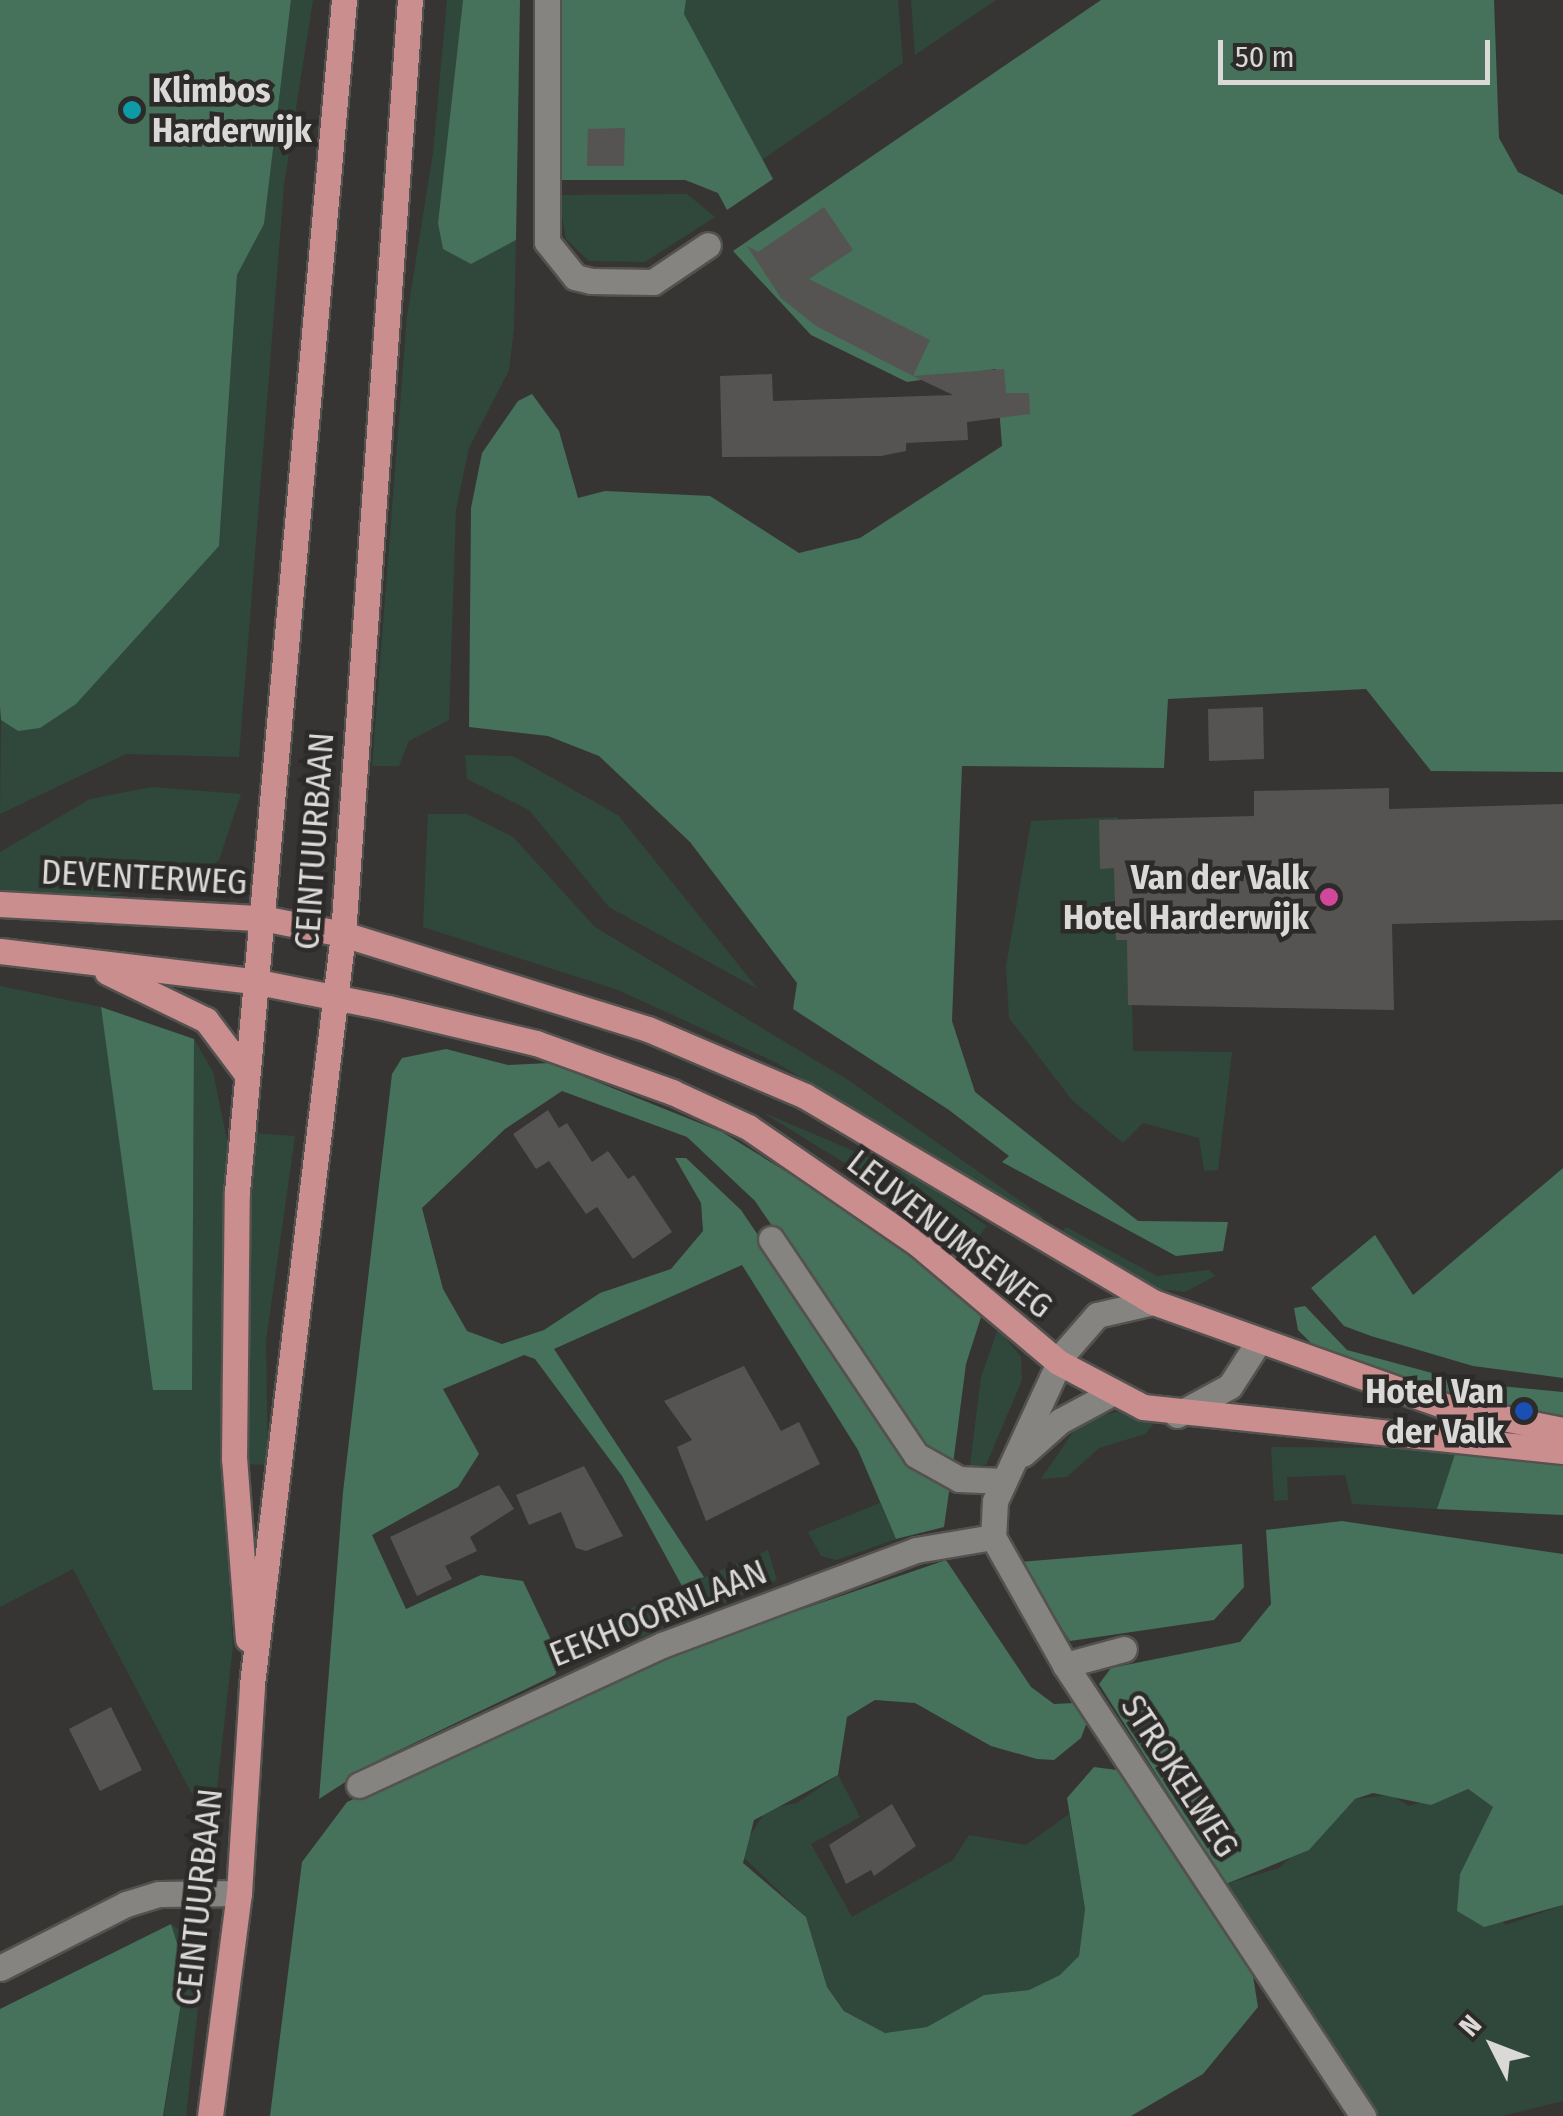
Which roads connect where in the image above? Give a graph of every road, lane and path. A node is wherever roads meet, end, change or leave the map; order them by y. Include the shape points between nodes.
1 (344, 0) edge
2 (410, 0) edge
3 (547, 0) edge
4 (708, 245) dead end
5 (0, 904) edge
6 (262, 918) junction
7 (343, 934) junction
8 (0, 951) edge
9 (84, 962) junction
10 (253, 981) junction
11 (336, 1003) junction
12 (246, 1073) junction
13 (770, 1239) dead end
14 (1152, 1302) junction
15 (1257, 1344) junction
16 (1058, 1362) junction
17 (1110, 1394) junction
18 (1177, 1415) junction
19 (1563, 1430) edge
20 (1563, 1451) edge
21 (1010, 1471) junction
22 (993, 1537) junction
23 (1124, 1649) dead end
24 (1065, 1665) junction
25 (252, 1684) junction
26 (360, 1785) dead end
27 (239, 1893) junction
28 (0, 1968) edge
29 (210, 2116) edge
30 (1362, 2116) edge

1 - 6 main road, CEINTUURBAAN
2 - 7 main road, CEINTUURBAAN
3 - 4 street via 548,242 574,277 590,281 653,282
5 - 6 main road, DEVENTERWEG
6 - 7 main road, DEVENTERWEG
6 - 10 main road, CEINTUURBAAN
7 - 11 main road, CEINTUURBAAN
7 - 14 main road, LEUVENUMSEWEG via 648,1029 805,1096
8 - 9 main road
9 - 10 main road
9 - 12 main road via 206,1020
10 - 11 main road, LEUVENUMSEWEG
10 - 12 main road, CEINTUURBAAN
11 - 16 main road, LEUVENUMSEWEG via 536,1043 748,1128 918,1244
11 - 25 main road, CEINTUURBAAN
12 - 25 main road, CEINTUURBAAN via 234,1459
13 - 21 street via 916,1455 959,1479
14 - 15 main road, LEUVENUMSEWEG
14 - 16 street via 1097,1315
15 - 18 street via 1230,1386
15 - 19 main road, LEUVENUMSEWEG via 1448,1407
16 - 17 main road, LEUVENUMSEWEG
16 - 21 street
17 - 18 main road, LEUVENUMSEWEG
17 - 21 street via 1060,1420
18 - 20 main road, LEUVENUMSEWEG
21 - 22 street
22 - 24 street, STROKELWEG
22 - 26 street, EEKHOORNLAAN via 916,1550 662,1645
23 - 24 street
24 - 30 street, STROKELWEG
25 - 27 main road, CEINTUURBAAN
27 - 28 street via 159,1894 126,1904
27 - 29 main road, CEINTUURBAAN

